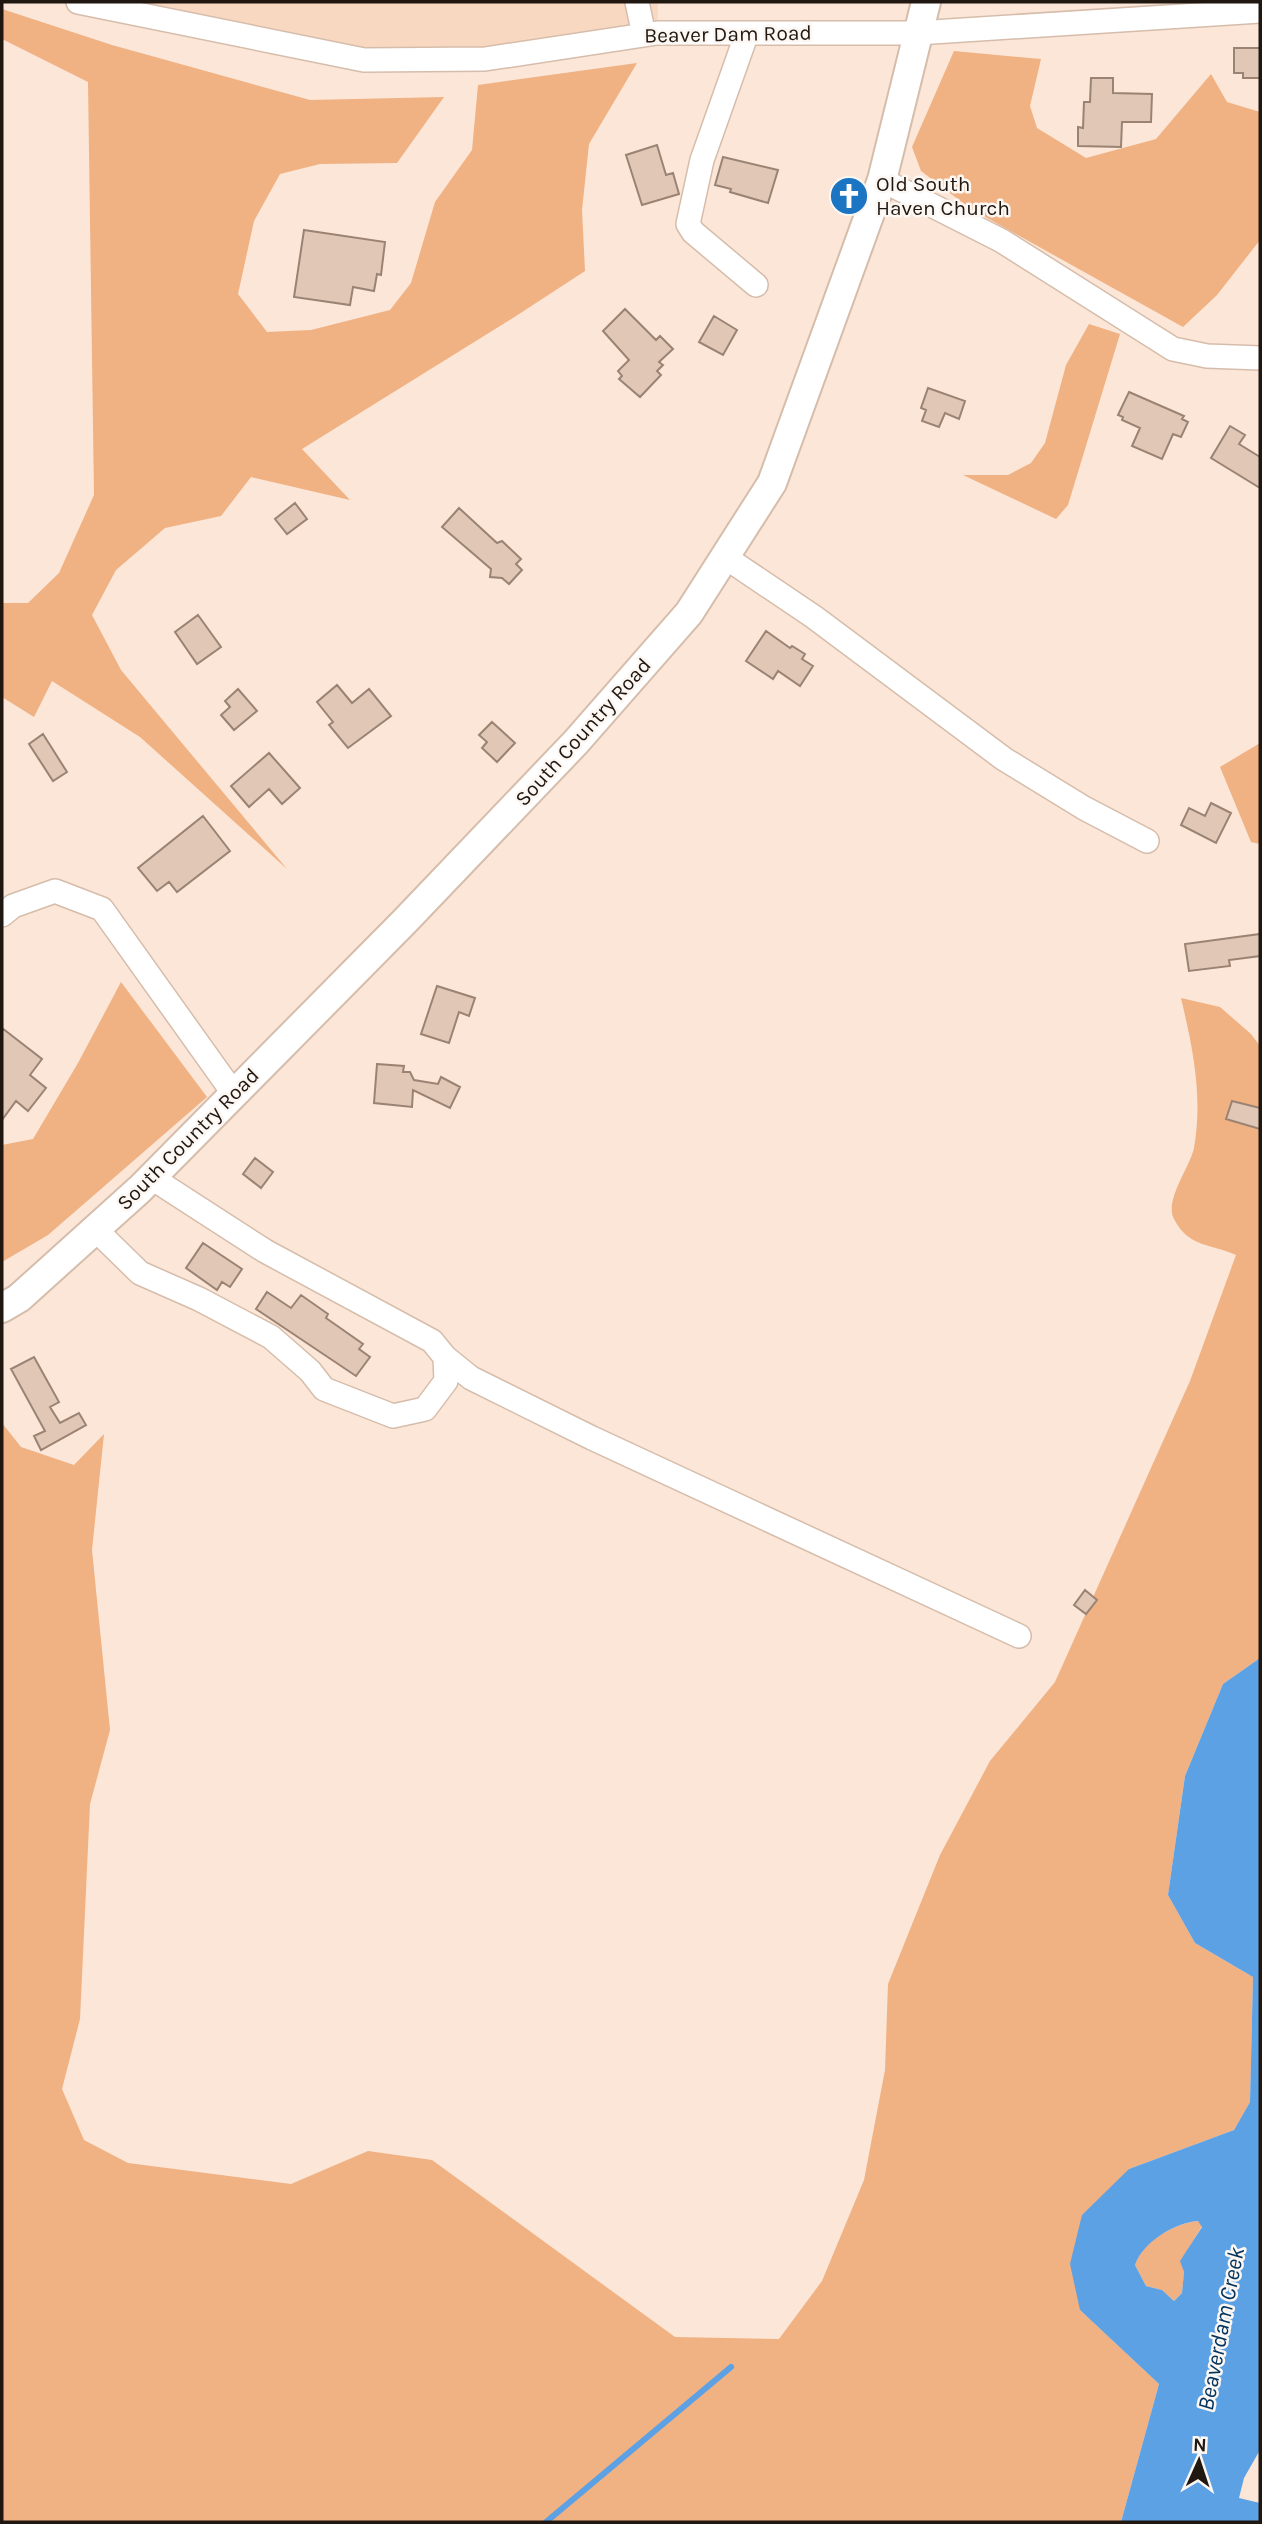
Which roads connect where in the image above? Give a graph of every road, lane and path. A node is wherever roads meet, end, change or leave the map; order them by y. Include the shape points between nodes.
1 (78, 2) edge
2 (637, 2) edge
3 (926, 2) edge
4 (124, 6) edge
5 (1260, 11) edge
6 (747, 33) junction
7 (917, 33) junction
8 (645, 35) junction
9 (882, 180) junction
10 (756, 285) dead end
11 (1260, 358) edge
12 (725, 557) junction
13 (1147, 841) dead end
14 (2, 915) edge
15 (234, 1094) junction
16 (152, 1178) junction
17 (95, 1229) junction
18 (2, 1308) edge
19 (445, 1357) junction
20 (1019, 1636) dead end

1 - 4 street, Beaver Dam Road
2 - 8 street
3 - 7 main road, South Country Road
4 - 8 street, Beaver Dam Road via 364,60 485,59
5 - 7 street, Beaver Dam Road
6 - 7 street, Beaver Dam Road
6 - 8 street, Beaver Dam Road
6 - 10 street via 702,160 688,224
7 - 9 main road, South Country Road
9 - 11 street via 1002,241 1173,349
9 - 12 main road, South Country Road via 772,483
12 - 13 street via 814,617 1004,760
12 - 15 main road, South Country Road via 689,613 576,743
14 - 15 street via 13,906 55,891 102,909
15 - 16 main road, South Country Road
16 - 17 main road, South Country Road
16 - 19 street via 265,1251 432,1340
17 - 18 main road, South Country Road
17 - 19 street via 140,1273 271,1337 324,1389 393,1416 425,1409 446,1381
19 - 20 street via 471,1378 580,1432

